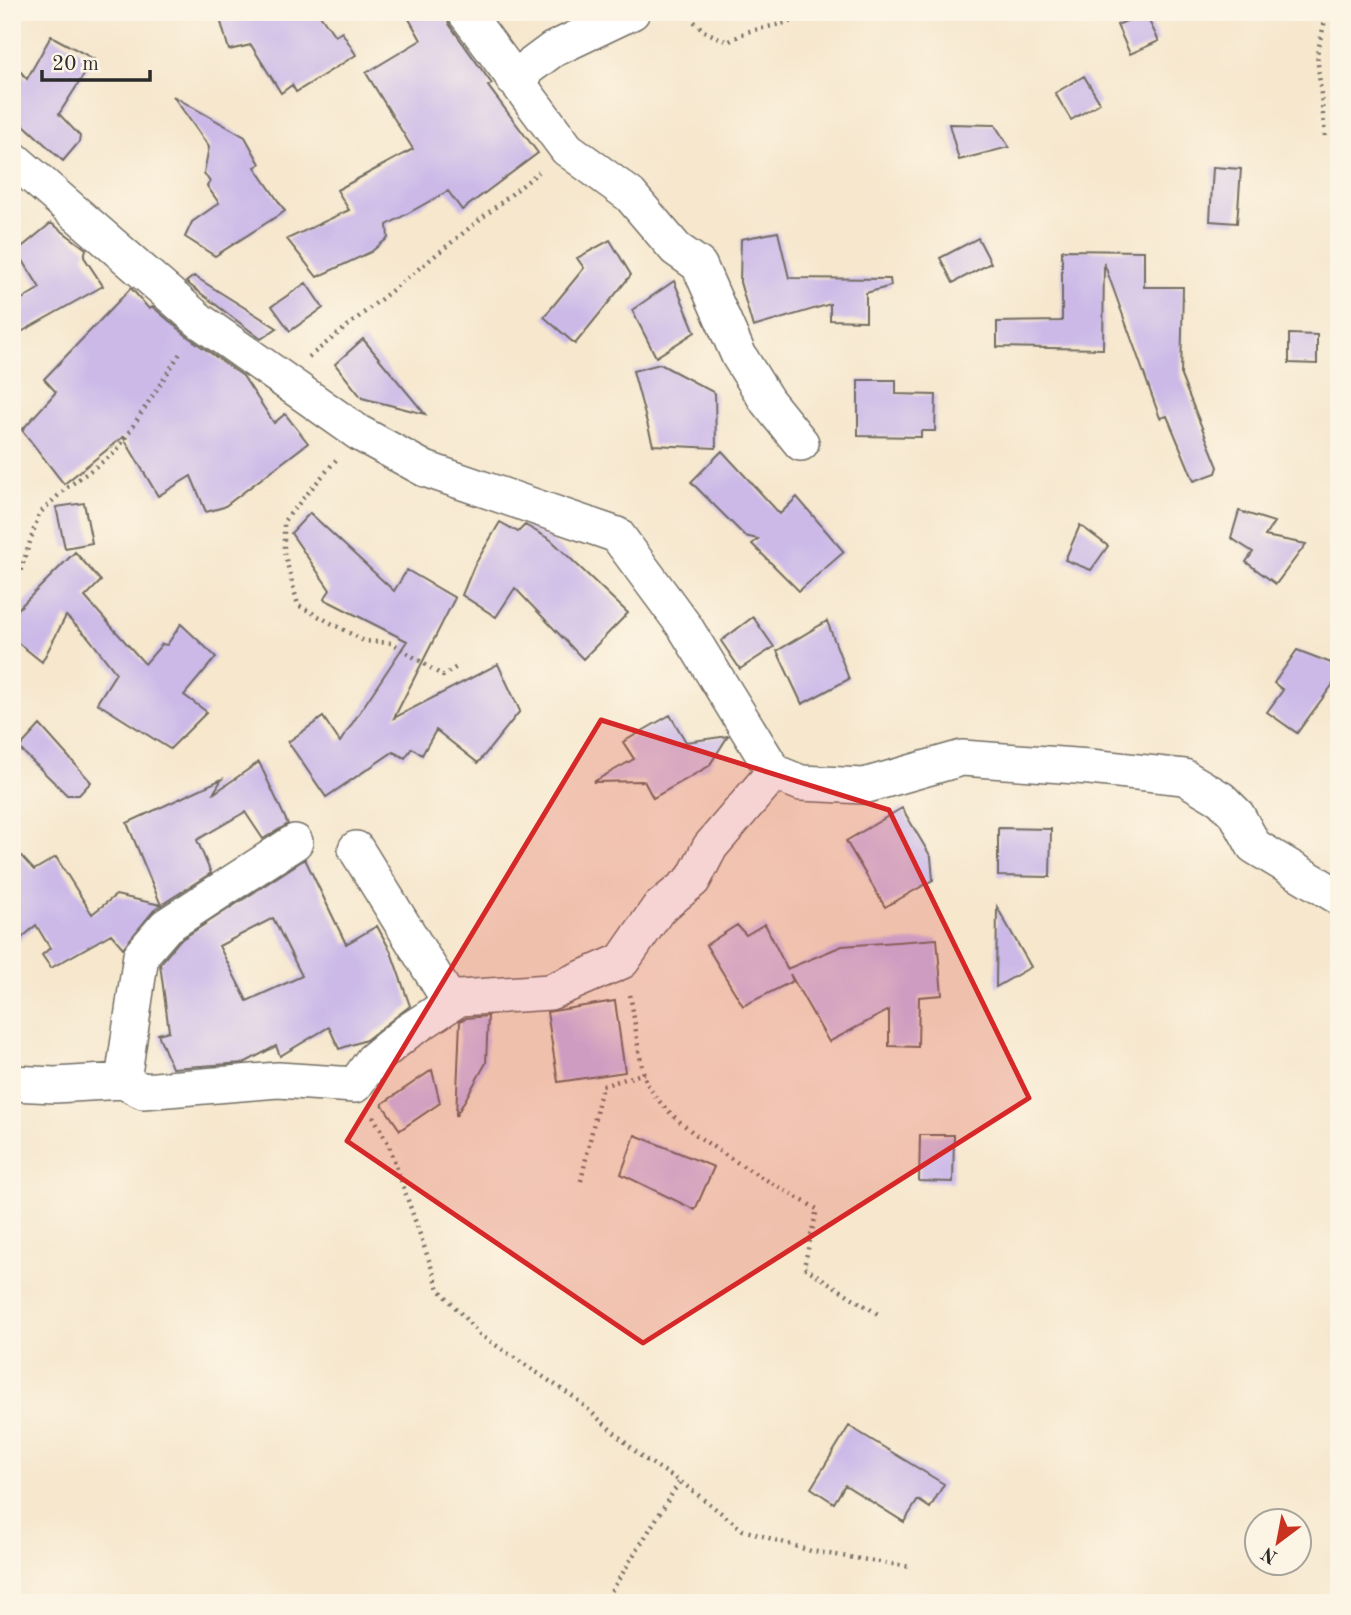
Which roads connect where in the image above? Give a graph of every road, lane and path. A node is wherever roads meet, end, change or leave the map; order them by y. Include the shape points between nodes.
1 (465, 12) edge
2 (632, 12) edge
3 (684, 12) edge
4 (832, 12) edge
5 (1327, 12) edge
6 (513, 79) junction
7 (1325, 136) dead end
8 (567, 149) junction
9 (12, 158) edge
10 (200, 321) junction
11 (281, 380) junction
12 (359, 432) junction
13 (801, 443) dead end
14 (12, 597) edge
15 (458, 666) dead end
16 (774, 772) junction
17 (295, 842) dead end
18 (356, 849) dead end
19 (1339, 897) edge
20 (622, 961) junction
21 (451, 1003) junction
22 (645, 1073) junction
23 (123, 1081) junction
24 (12, 1083) edge
25 (355, 1085) junction
26 (581, 1181) dead end
27 (881, 1316) dead end
28 (680, 1481) junction
29 (911, 1567) dead end
30 (604, 1603) edge

1 - 6 street
2 - 6 street via 552,50
3 - 4 path via 704,31 727,42 747,32
5 - 7 path via 1318,54
6 - 8 street
8 - 11 path
8 - 13 street via 630,195 676,249 699,265 739,356
9 - 10 street
10 - 11 street
10 - 14 path via 116,452 38,514
11 - 12 street
12 - 15 path via 284,521 284,552 298,605 364,641 392,643 443,676
12 - 16 street via 425,469 617,535 685,626
16 - 19 street via 801,783 864,786 962,758 1184,778 1221,799 1237,815 1254,846
16 - 20 street via 710,847 693,880 658,909
17 - 23 street via 166,926 141,955
18 - 21 street
20 - 21 street via 550,992 459,998
20 - 22 path
21 - 25 street via 373,1060
22 - 26 path via 602,1086
22 - 27 path via 661,1105 722,1152 817,1209 804,1266
23 - 24 street
23 - 25 street via 143,1091 278,1080
25 - 28 path via 388,1143 439,1289 479,1334 575,1398 643,1458
28 - 29 path via 743,1530 811,1551
28 - 30 path

